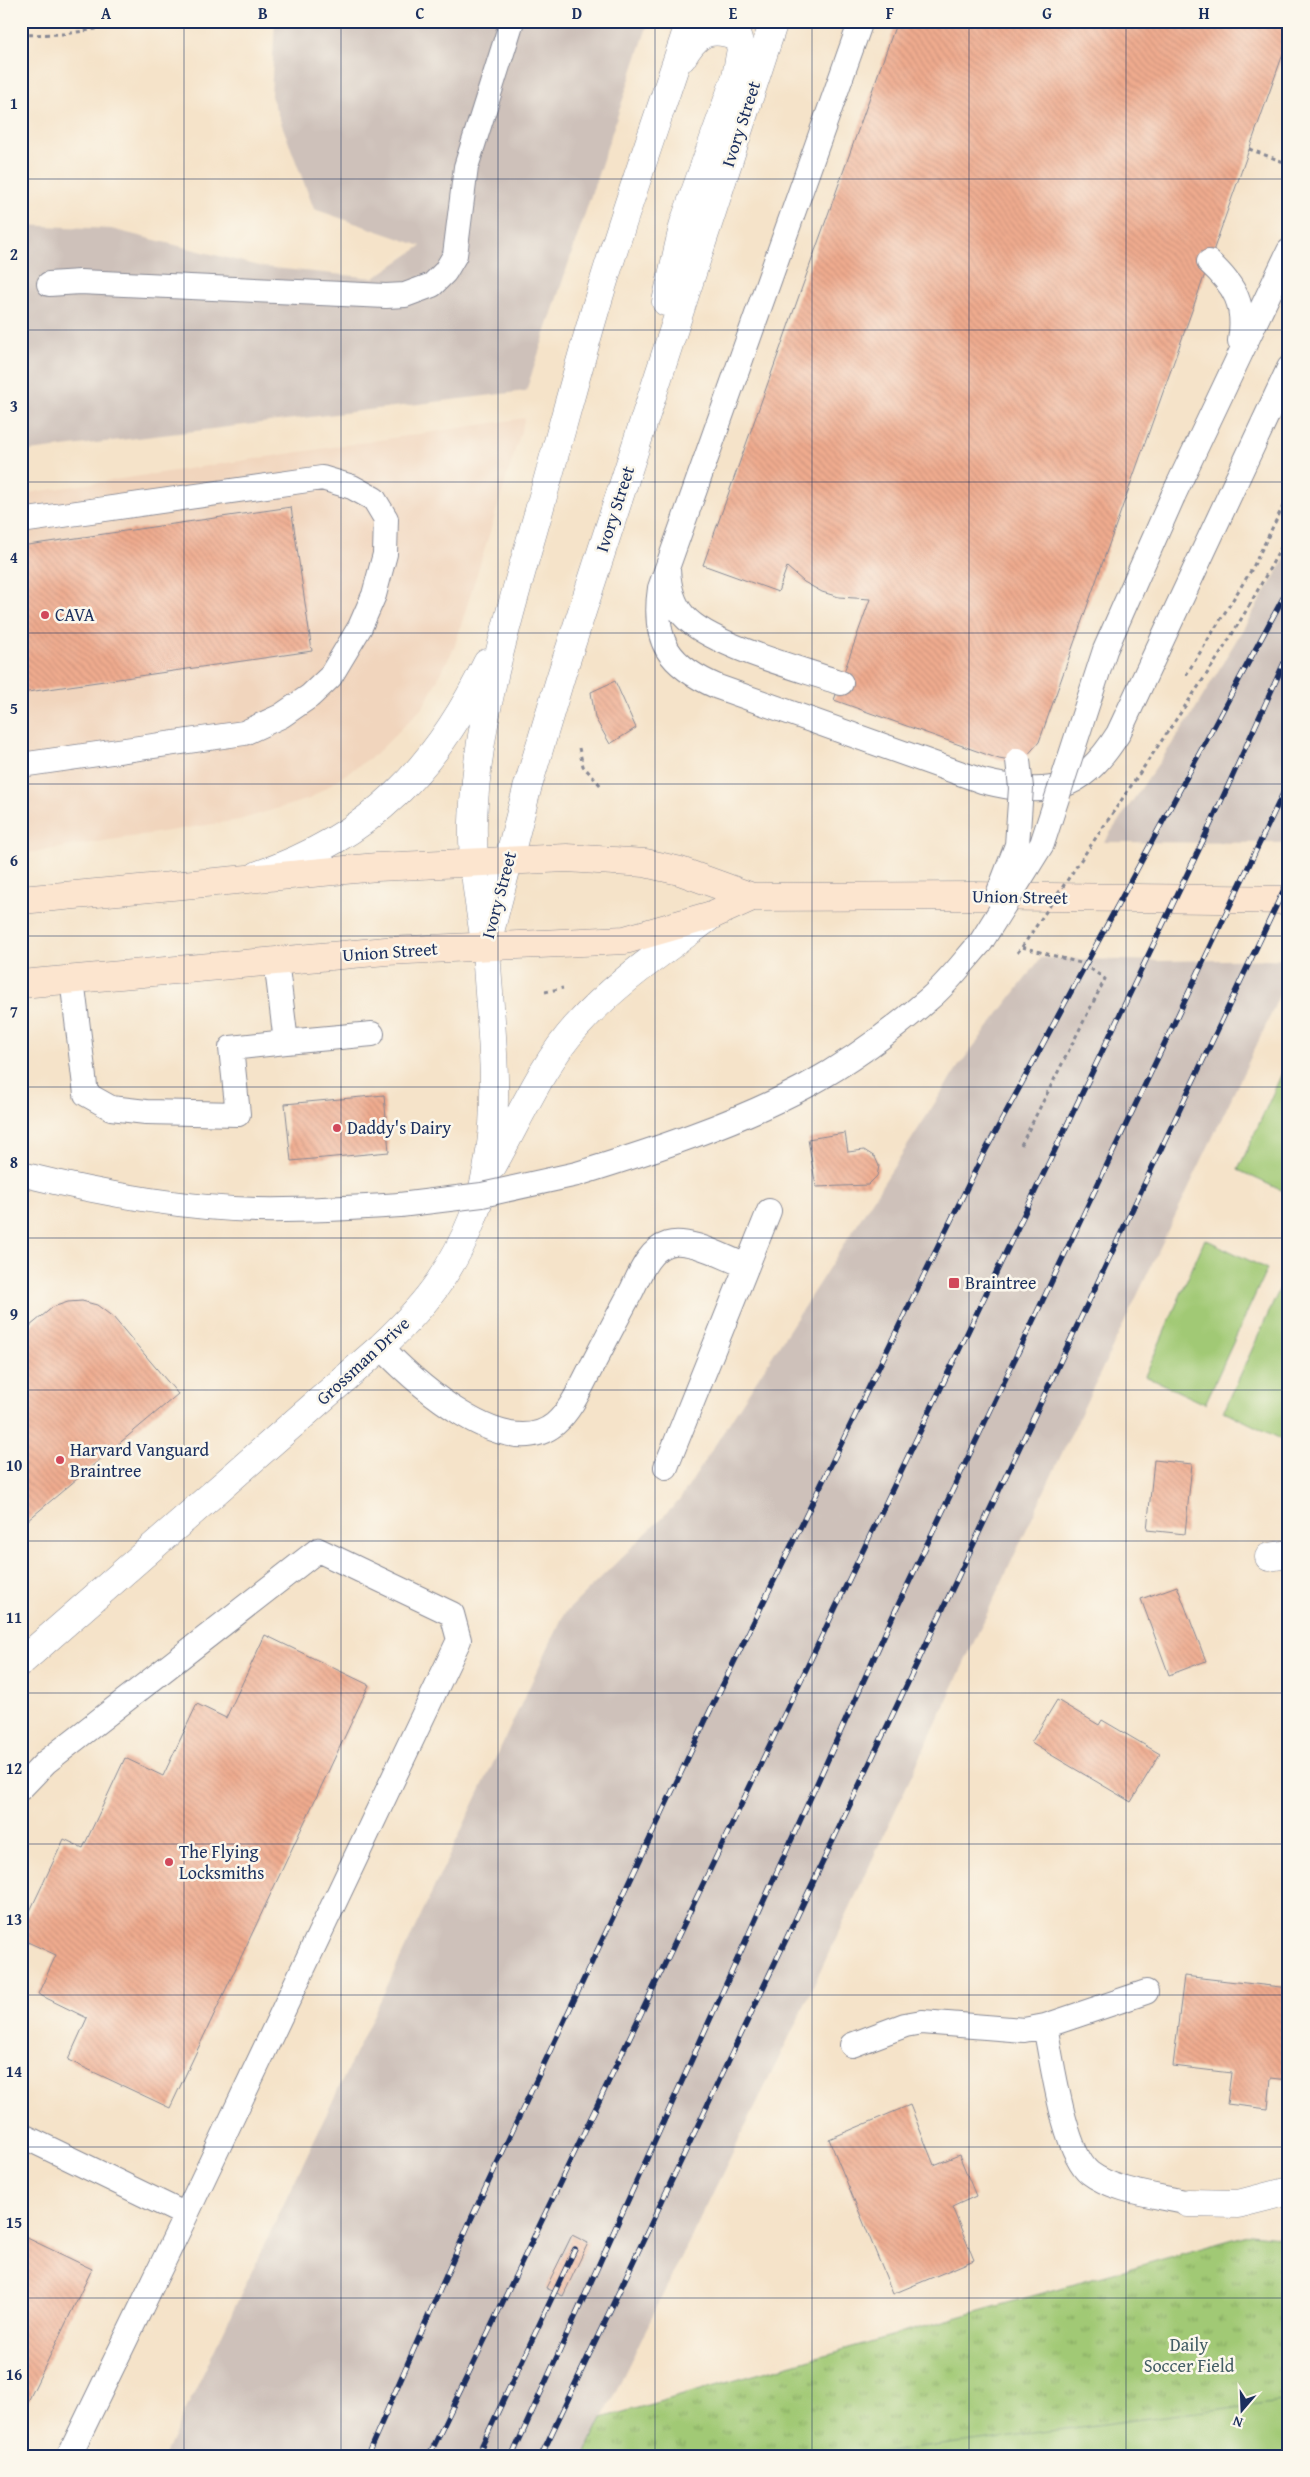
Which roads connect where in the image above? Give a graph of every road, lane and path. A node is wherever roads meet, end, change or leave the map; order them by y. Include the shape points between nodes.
1 (145, 21) edge
2 (512, 21) edge
3 (690, 21) edge
4 (774, 21) edge
5 (860, 21) edge
6 (21, 35) edge
7 (672, 77) junction
8 (1249, 149) dead end
9 (1289, 164) edge
10 (1289, 251) edge
11 (1209, 262) dead end
12 (49, 284) dead end
13 (1234, 362) junction
14 (1289, 368) edge
15 (625, 476) junction
16 (1289, 494) edge
17 (21, 521) edge
18 (1289, 533) edge
19 (668, 563) junction
20 (1235, 597) dead end
21 (510, 611) junction
22 (841, 683) dead end
23 (1018, 760) dead end
24 (21, 765) edge
25 (509, 861) junction
26 (474, 862) junction
27 (241, 880) junction
28 (752, 897) junction
29 (21, 900) edge
30 (1289, 900) edge
31 (712, 915) junction
32 (981, 942) junction
33 (486, 946) junction
34 (276, 960) junction
35 (72, 979) junction
36 (21, 984) edge
37 (372, 1034) dead end
38 (286, 1042) junction
39 (1020, 1147) dead end
40 (21, 1174) edge
41 (484, 1181) junction
42 (769, 1211) dead end
43 (747, 1266) junction
44 (381, 1348) junction
45 (666, 1467) dead end
46 (21, 1662) edge
47 (21, 1788) edge
48 (1146, 1992) dead end
49 (1045, 2026) junction
50 (852, 2045) dead end
51 (21, 2135) edge
52 (1289, 2191) edge
53 (1188, 2203) joint
54 (186, 2215) junction
55 (69, 2456) edge

1 - 6 path via 66,34
2 - 12 lane via 466,167 455,255 432,285 405,295 386,296 80,282
3 - 7 street, Ivory Street
4 - 15 street, Ivory Street
5 - 19 lane
7 - 15 street via 691,42 706,32 723,31 737,36 741,49 736,77 684,223
7 - 21 street, Ivory Street via 600,296
8 - 9 path
10 - 13 lane
11 - 13 lane via 1225,277 1241,307 1240,340
13 - 32 lane, bridge via 1105,650 1042,844
14 - 19 lane via 1118,734 1105,755 1070,784 1049,790 1026,790 982,781 700,680 672,658 658,627 660,588
15 - 25 street, Ivory Street via 558,685
16 - 20 path
17 - 24 lane via 322,478 352,487 374,499 386,519 385,554 374,595 360,627 330,677 281,716 244,733
18 - 39 path, bridge via 1219,656 1022,947 1084,964 1106,978
19 - 22 lane via 674,601 696,627 736,646
21 - 26 street, Ivory Street via 484,723 475,789
21 - 27 street via 465,705 410,783 374,814 342,835 279,867
23 - 32 lane, bridge via 1021,788 1017,845
25 - 26 main road, Union Street
25 - 28 main road, Union Street via 567,858 645,863
25 - 33 street, Ivory Street
26 - 27 main road, Union Street
26 - 33 street, Ivory Street
27 - 29 main road, Union Street
28 - 30 main road, Union Street
28 - 31 main road, Union Street
31 - 33 main road, Union Street via 625,940
31 - 41 street via 618,987 574,1028
32 - 40 lane, bridge via 924,1003 874,1043 806,1086 719,1125 577,1174 482,1195 400,1205 302,1210 206,1206 117,1194
33 - 34 main road, Union Street
33 - 41 street, Grossman Drive via 494,1116
34 - 35 main road, Union Street
34 - 38 lane
35 - 36 main road, Union Street
35 - 38 lane via 86,1094 111,1108 238,1114 231,1048
37 - 38 lane
41 - 44 street, Grossman Drive via 466,1234 439,1283
42 - 43 lane
43 - 44 lane via 697,1246 670,1243 659,1247 641,1271 574,1401 554,1424 532,1434 500,1430 463,1415 426,1391
43 - 45 lane
44 - 46 street, Grossman Drive
47 - 54 lane via 46,1762 318,1550 452,1614 460,1640
48 - 49 lane
49 - 50 lane via 1005,2030 922,2022
49 - 53 lane via 1068,2131 1081,2164 1105,2181
51 - 54 lane
52 - 53 street via 1238,2204
54 - 55 lane

